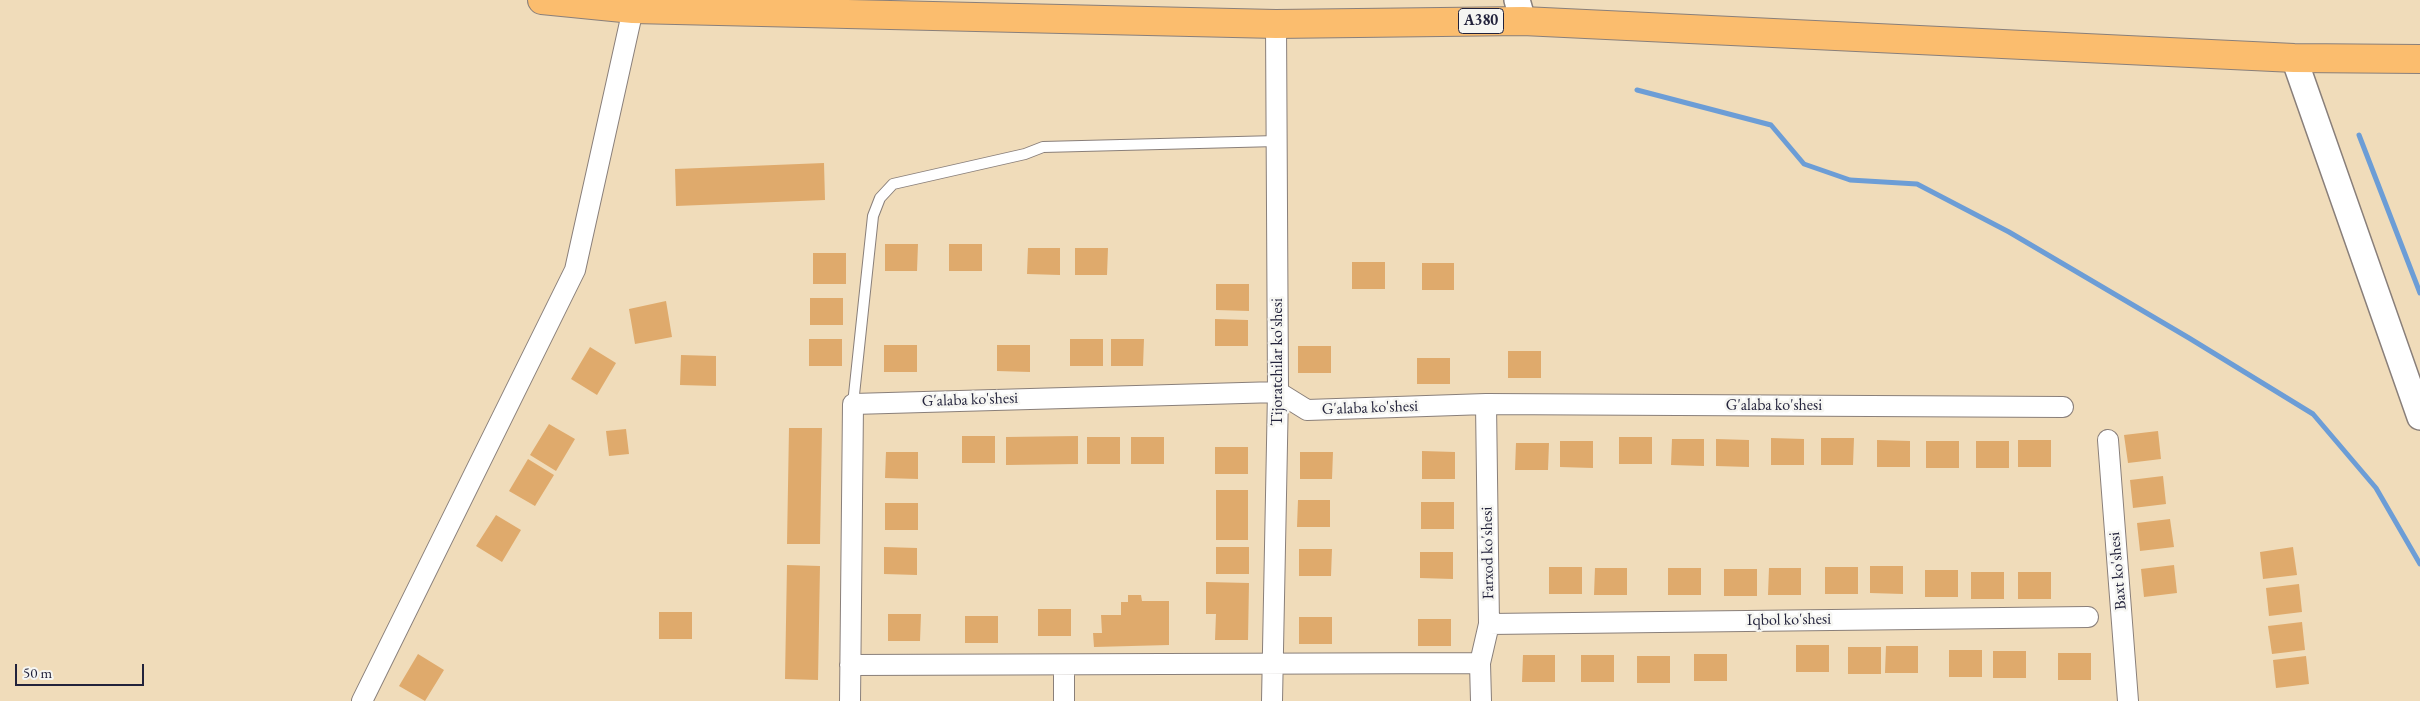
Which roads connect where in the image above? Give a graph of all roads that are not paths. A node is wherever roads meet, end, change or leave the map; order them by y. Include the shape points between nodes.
1 (542, 0) edge
2 (634, 9) junction
3 (1520, 10) edge
4 (1276, 24) junction
5 (2294, 58) junction
6 (2420, 59) edge
7 (1277, 141) junction
8 (1278, 392) junction
9 (853, 404) junction
10 (1486, 404) junction
11 (2063, 407) dead end
12 (2420, 417) edge
13 (2108, 440) dead end
14 (2088, 617) dead end
15 (1489, 624) junction
16 (1272, 663) junction
17 (1480, 664) junction
18 (850, 665) junction
19 (1064, 665) junction
20 (362, 701) edge
21 (850, 701) edge
22 (1064, 701) edge
23 (1272, 701) edge
24 (1481, 701) edge
25 (2128, 701) edge

1 - 2 highway, A380
2 - 4 highway, A380
2 - 20 street via 575,270
3 - 4 highway, A380
3 - 5 highway, A380
4 - 7 street, Tijoratchilar ko'shesi
5 - 6 highway, A380
5 - 12 street
7 - 8 street, Tijoratchilar ko'shesi
7 - 9 lane via 1042,147 1026,154 893,184 880,198 873,216
8 - 9 street, G'alaba ko'shesi
8 - 10 street, G'alaba ko'shesi via 1308,410
8 - 16 street, Tijoratchilar ko'shesi
9 - 18 street
10 - 11 street, G'alaba ko'shesi
10 - 15 street, Farxod ko'shesi
13 - 25 street, Baxt ko'shesi
14 - 15 street, Iqbol ko'shesi
15 - 17 street, Farxod ko'shesi
16 - 17 street
16 - 19 street
16 - 23 street, Tijoratchilar ko'shesi
17 - 24 street, Farxod ko'shesi
18 - 19 street
18 - 21 street
19 - 22 street

